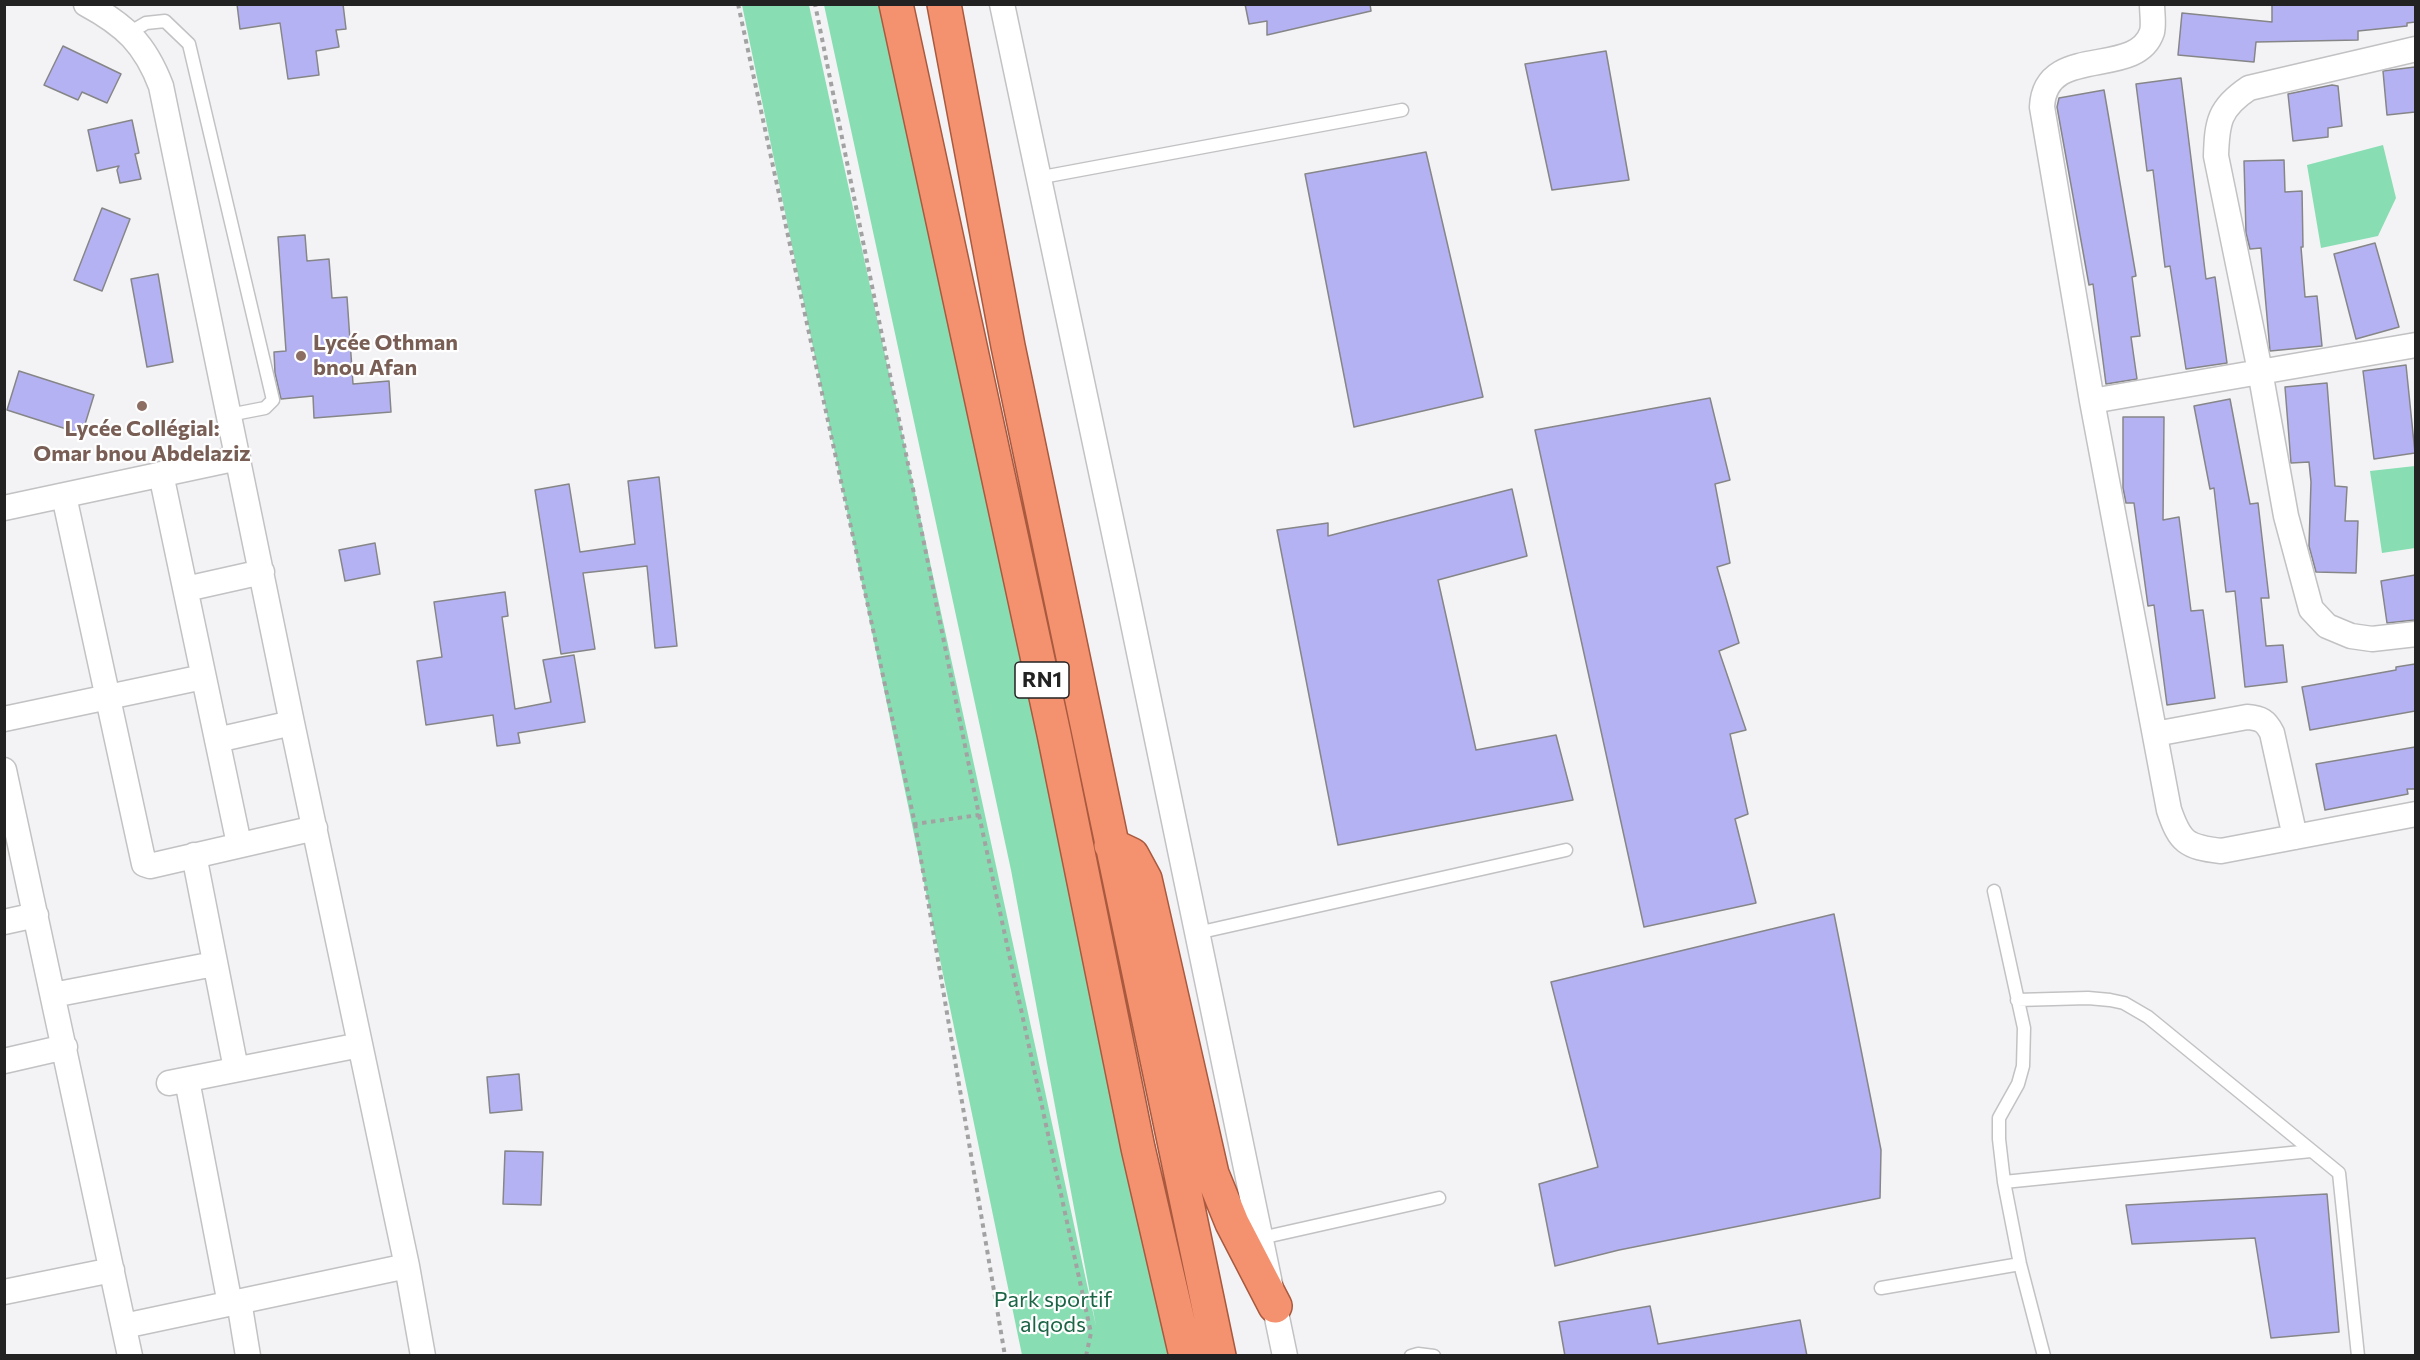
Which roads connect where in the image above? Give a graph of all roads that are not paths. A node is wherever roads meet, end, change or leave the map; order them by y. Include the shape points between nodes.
1 (86, 4) edge
2 (896, 4) edge
3 (944, 4) edge
4 (949, 4) edge
5 (1002, 4) edge
6 (2152, 4) edge
7 (129, 33) junction
8 (952, 44) junction
9 (2415, 49) edge
10 (1402, 110) dead end
11 (1037, 178) junction
12 (2415, 345) edge
13 (2260, 371) junction
14 (2092, 401) junction
15 (230, 415) junction
16 (238, 458) junction
17 (161, 474) junction
18 (64, 496) junction
19 (4, 508) edge
20 (262, 572) junction
21 (186, 589) junction
22 (2415, 634) edge
23 (203, 677) junction
24 (108, 697) junction
25 (4, 719) edge
26 (292, 723) junction
27 (2155, 734) junction
28 (217, 740) junction
29 (4, 770) edge
30 (2415, 814) edge
31 (315, 828) junction
32 (2295, 837) junction
33 (239, 844) junction
34 (1111, 844) junction
35 (1566, 850) dead end
36 (194, 855) junction
37 (1994, 891) dead end
38 (36, 915) junction
39 (4, 922) edge
40 (1197, 933) junction
41 (214, 964) junction
42 (53, 995) junction
43 (2017, 1000) junction
44 (360, 1045) junction
45 (64, 1047) junction
46 (4, 1061) edge
47 (236, 1069) junction
48 (2311, 1151) junction
49 (2004, 1182) junction
50 (1438, 1198) dead end
51 (1261, 1238) junction
52 (2020, 1264) junction
53 (407, 1266) junction
54 (112, 1270) junction
55 (1881, 1288) dead end
56 (4, 1292) edge
57 (235, 1302) junction
58 (1275, 1306) junction
59 (124, 1326) junction
60 (130, 1356) edge
61 (248, 1356) edge
62 (423, 1356) edge
63 (1186, 1356) edge
64 (1218, 1356) edge
65 (1285, 1356) edge
66 (1411, 1356) edge
67 (1434, 1356) edge
68 (2044, 1356) edge
69 (2358, 1356) edge

1 - 7 street
2 - 63 highway, RN1 via 1054,734 1138,1148
3 - 8 highway, RN1
4 - 8 highway
5 - 11 street
6 - 14 street via 2153,26 2143,46 2057,75 2043,96
7 - 15 street via 139,43 161,86
7 - 15 lane via 146,23 165,21 189,44 273,400 265,408
8 - 34 highway, RN1 via 1008,346
9 - 13 street via 2248,88 2223,111 2217,129 2216,156
10 - 11 lane
11 - 40 street
12 - 13 street
13 - 14 street
13 - 22 street via 2286,516 2311,609 2327,626 2351,636 2372,639
14 - 27 street
15 - 16 street
16 - 17 street
16 - 20 street
17 - 18 street
17 - 21 street
18 - 19 street
18 - 24 street
20 - 21 street
20 - 26 street
21 - 23 street
23 - 24 street
23 - 28 street
24 - 25 street
24 - 36 street via 144,864 150,866
26 - 28 street
26 - 31 street
27 - 32 street via 2169,810 2177,833 2187,843 2221,851
27 - 32 street via 2260,718 2272,733
28 - 33 street
29 - 38 street
30 - 32 street
31 - 33 street
31 - 44 street
33 - 36 street
34 - 58 highway via 1132,855 1145,879 1212,1174 1232,1223
34 - 64 highway, RN1
35 - 40 lane
36 - 41 street
37 - 43 lane
38 - 39 street
38 - 42 street
40 - 51 street
41 - 42 street
41 - 47 street
42 - 45 street
43 - 48 lane via 2088,998 2124,1003 2148,1017
43 - 49 lane via 2025,1054 2018,1084 1999,1118
44 - 47 street
44 - 53 street
45 - 46 street
45 - 54 street
47 - 57 street via 178,1081
48 - 49 lane
48 - 69 lane via 2340,1173
49 - 52 lane
50 - 51 lane
51 - 58 street
52 - 55 lane
52 - 68 lane
53 - 57 street
53 - 62 street
54 - 56 street
54 - 59 street
57 - 59 street
57 - 61 street
58 - 65 street
59 - 60 street
66 - 67 lane

